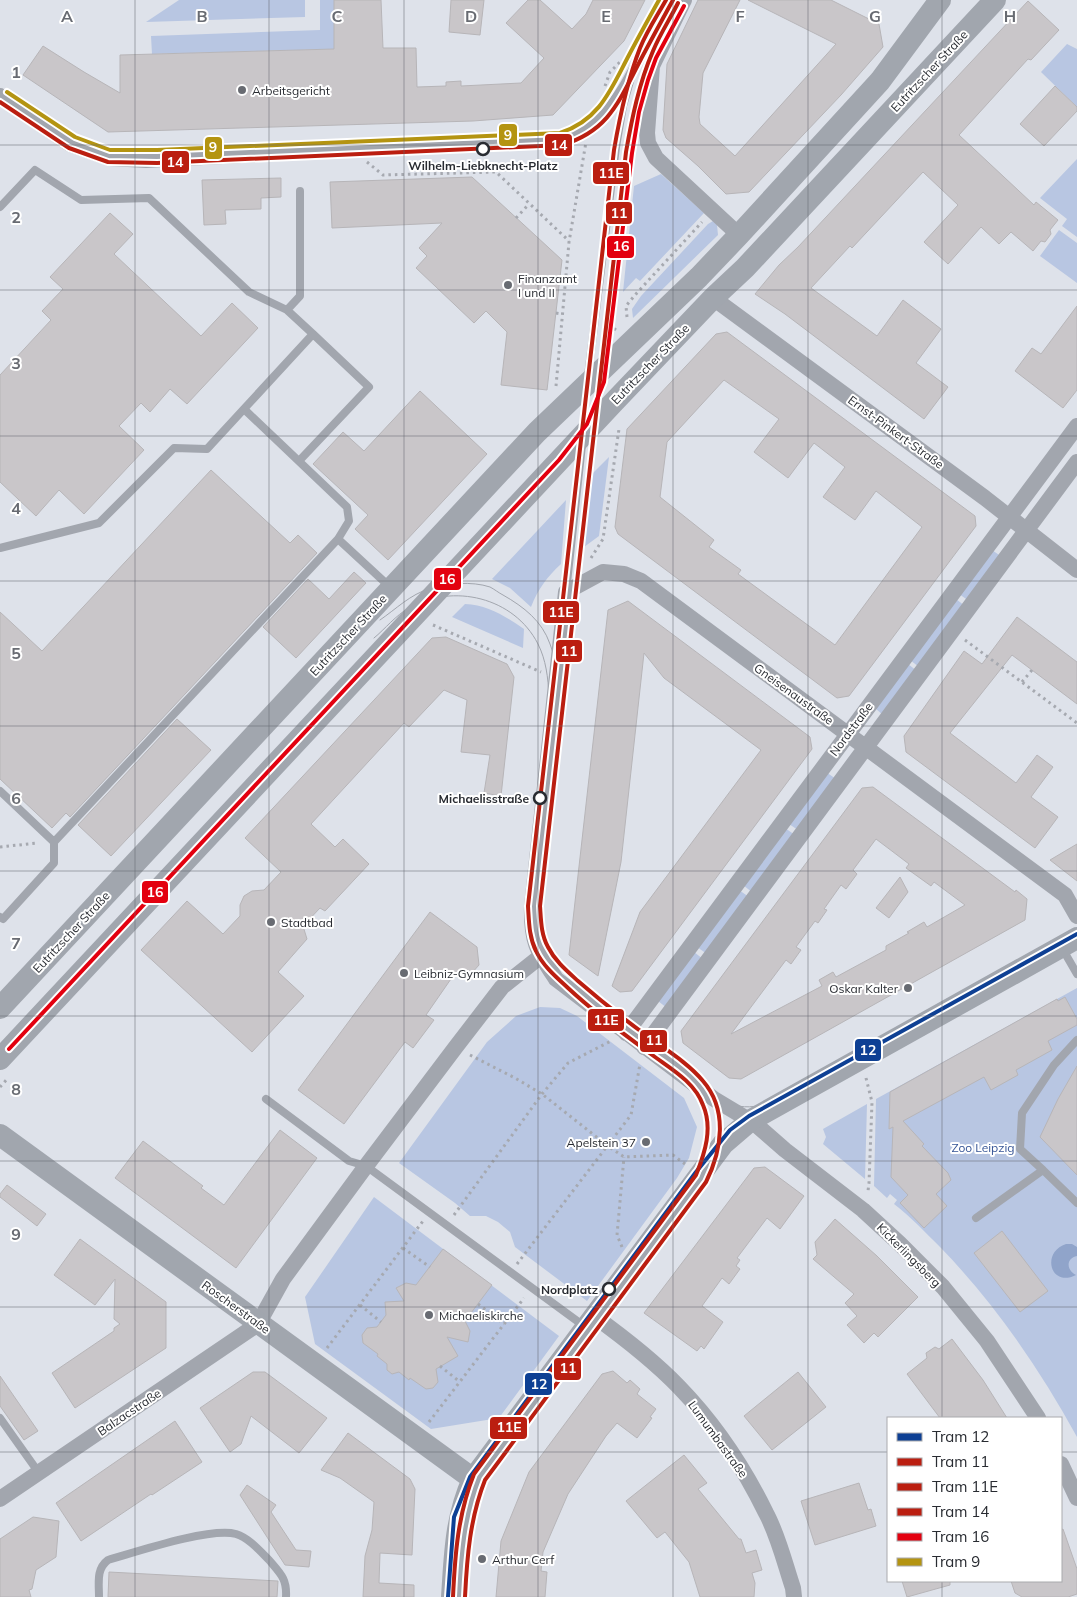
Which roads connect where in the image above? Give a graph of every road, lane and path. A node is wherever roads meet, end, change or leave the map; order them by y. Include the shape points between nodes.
1 (666, 0) edge
2 (684, 0) edge
3 (940, 0) edge
4 (995, 0) edge
5 (657, 53) junction
6 (634, 65) junction
7 (610, 72) dead end
8 (605, 88) dead end
9 (0, 96) edge
10 (592, 123) junction
11 (352, 148) junction
12 (630, 164) dead end
13 (300, 191) dead end
14 (529, 204) junction
15 (0, 207) edge
16 (713, 211) junction
17 (516, 218) dead end
18 (739, 235) junction
19 (569, 242) junction
20 (713, 298) junction
21 (287, 310) junction
22 (556, 313) dead end
23 (562, 314) junction
24 (612, 327) dead end
25 (313, 334) junction
26 (630, 343) junction
27 (588, 383) junction
28 (244, 409) junction
29 (553, 416) junction
30 (626, 422) dead end
31 (1077, 426) edge
32 (584, 434) junction
33 (299, 461) junction
34 (1077, 462) edge
35 (1009, 517) junction
36 (1027, 531) junction
37 (338, 538) junction
38 (0, 548) edge
39 (589, 561) dead end
40 (1077, 570) edge
41 (391, 588) junction
42 (566, 592) junction
43 (432, 624) dead end
44 (953, 631) junction
45 (1032, 670) dead end
46 (556, 679) junction
47 (1022, 682) junction
48 (1077, 723) edge
49 (848, 734) junction
50 (866, 748) junction
51 (0, 791) edge
52 (54, 842) junction
53 (0, 847) edge
54 (1077, 916) edge
55 (1, 919) edge
56 (1069, 942) edge
57 (542, 956) junction
58 (1077, 974) edge
59 (0, 1008) edge
60 (626, 1033) junction
61 (1077, 1040) edge
62 (644, 1047) junction
63 (455, 1048) junction
64 (862, 1058) junction
65 (0, 1060) edge
66 (542, 1094) junction
67 (266, 1099) dead end
68 (750, 1120) junction
69 (0, 1135) edge
70 (608, 1146) junction
71 (624, 1156) junction
72 (366, 1166) junction
73 (1043, 1170) junction
74 (699, 1175) junction
75 (1077, 1203) edge
76 (864, 1210) junction
77 (429, 1213) junction
78 (976, 1218) dead end
79 (447, 1226) junction
80 (403, 1248) junction
81 (430, 1267) dead end
82 (629, 1269) junction
83 (511, 1272) junction
84 (532, 1287) junction
85 (478, 1304) dead end
86 (360, 1305) junction
87 (590, 1321) junction
88 (381, 1322) dead end
89 (258, 1324) junction
90 (504, 1324) junction
91 (315, 1363) junction
92 (440, 1366) dead end
93 (460, 1382) junction
94 (1037, 1417) edge
95 (0, 1418) edge
96 (417, 1438) junction
97 (1062, 1466) edge
98 (39, 1473) junction
99 (473, 1479) junction
100 (1075, 1488) edge
101 (0, 1499) edge
102 (99, 1597) edge
103 (286, 1597) edge
104 (452, 1597) edge
105 (794, 1597) edge

1 - 6 lane
2 - 5 street
3 - 18 main road, Eutritzscher Straße via 880,81
4 - 20 main road, Eutritzscher Straße via 745,268
5 - 6 lane
5 - 16 street via 652,66 648,143 656,158
6 - 10 lane via 616,98
6 - 27 lane via 616,147
7 - 8 path
9 - 11 street via 70,144 110,158 146,160
10 - 11 lane via 551,141
10 - 19 path
11 - 14 path via 383,175 496,172
12 - 24 path
13 - 21 lane via 300,296
14 - 17 path
14 - 19 path
15 - 21 lane via 35,170 81,200 149,198 249,292
16 - 18 street
16 - 26 path via 626,306
18 - 26 main road, Eutritzscher Straße
19 - 23 path
20 - 32 main road, Eutritzscher Straße
20 - 35 street, Ernst-Pinkert-Straße
21 - 25 lane
22 - 23 path
23 - 29 path
25 - 28 lane
25 - 33 lane via 369,387
26 - 27 main road, Eutritzscher Straße
27 - 29 main road, Eutritzscher Straße
28 - 33 lane
28 - 38 lane via 207,449 174,448 99,523
29 - 41 main road, Eutritzscher Straße
30 - 39 path via 619,429 603,539
31 - 35 street, Nordstraße
32 - 42 lane
32 - 65 main road, Eutritzscher Straße
33 - 37 lane via 347,507 349,521
34 - 36 street, Nordstraße
35 - 36 street, Ernst-Pinkert-Straße
35 - 49 street, Nordstraße
36 - 40 street, Ernst-Pinkert-Straße
36 - 44 street, Nordstraße
37 - 41 lane
37 - 52 lane
41 - 59 main road, Eutritzscher Straße
42 - 46 street
42 - 49 street, Gneisenaustraße via 603,572 624,574 641,581
43 - 46 path
44 - 47 path
44 - 50 street, Nordstraße
45 - 47 path
46 - 57 street via 532,922 534,941
47 - 48 path
49 - 50 street, Gneisenaustraße
49 - 60 street, Nordstraße
50 - 54 street, Gneisenaustraße via 1064,895
50 - 62 street, Nordstraße
51 - 52 lane
52 - 53 path
52 - 55 lane via 54,863
56 - 58 lane
56 - 64 main road
57 - 60 street via 556,979
57 - 63 street via 502,988
60 - 62 street
60 - 66 path via 568,1063
61 - 73 lane via 1054,1065 1022,1113 1020,1149
62 - 68 street via 714,1099
62 - 70 path via 631,1115
63 - 66 path
63 - 72 street
64 - 68 main road
64 - 76 path via 872,1102 869,1183
66 - 70 path
66 - 79 path
67 - 72 lane via 350,1161
68 - 74 main road via 723,1144
68 - 76 street, Kickerlingsberg
69 - 89 main road, Roscherstraße
70 - 71 path
70 - 83 path
71 - 74 path via 673,1155
71 - 82 path via 617,1235
72 - 77 lane
72 - 89 street via 281,1284
73 - 75 lane
73 - 78 lane
74 - 82 main road
76 - 94 street, Kickerlingsberg via 943,1287 987,1341
77 - 79 lane
77 - 80 path
79 - 83 lane
80 - 81 path
80 - 86 path
82 - 87 main road
83 - 84 lane
84 - 87 lane
84 - 90 path
85 - 90 path
86 - 88 path
86 - 91 path
87 - 99 main road
87 - 105 street, Lumumbastraße via 631,1344 679,1387 709,1422 767,1514
89 - 91 main road, Roscherstraße
89 - 98 street, Balzacstraße
90 - 93 path
91 - 96 main road, Roscherstraße
92 - 93 path
93 - 96 path
95 - 98 lane
96 - 99 main road, Roscherstraße
97 - 100 street
98 - 101 street, Balzacstraße
99 - 104 main road via 459,1518
102 - 103 lane via 99,1573 108,1560 222,1532 238,1534 257,1547 281,1573 287,1584

